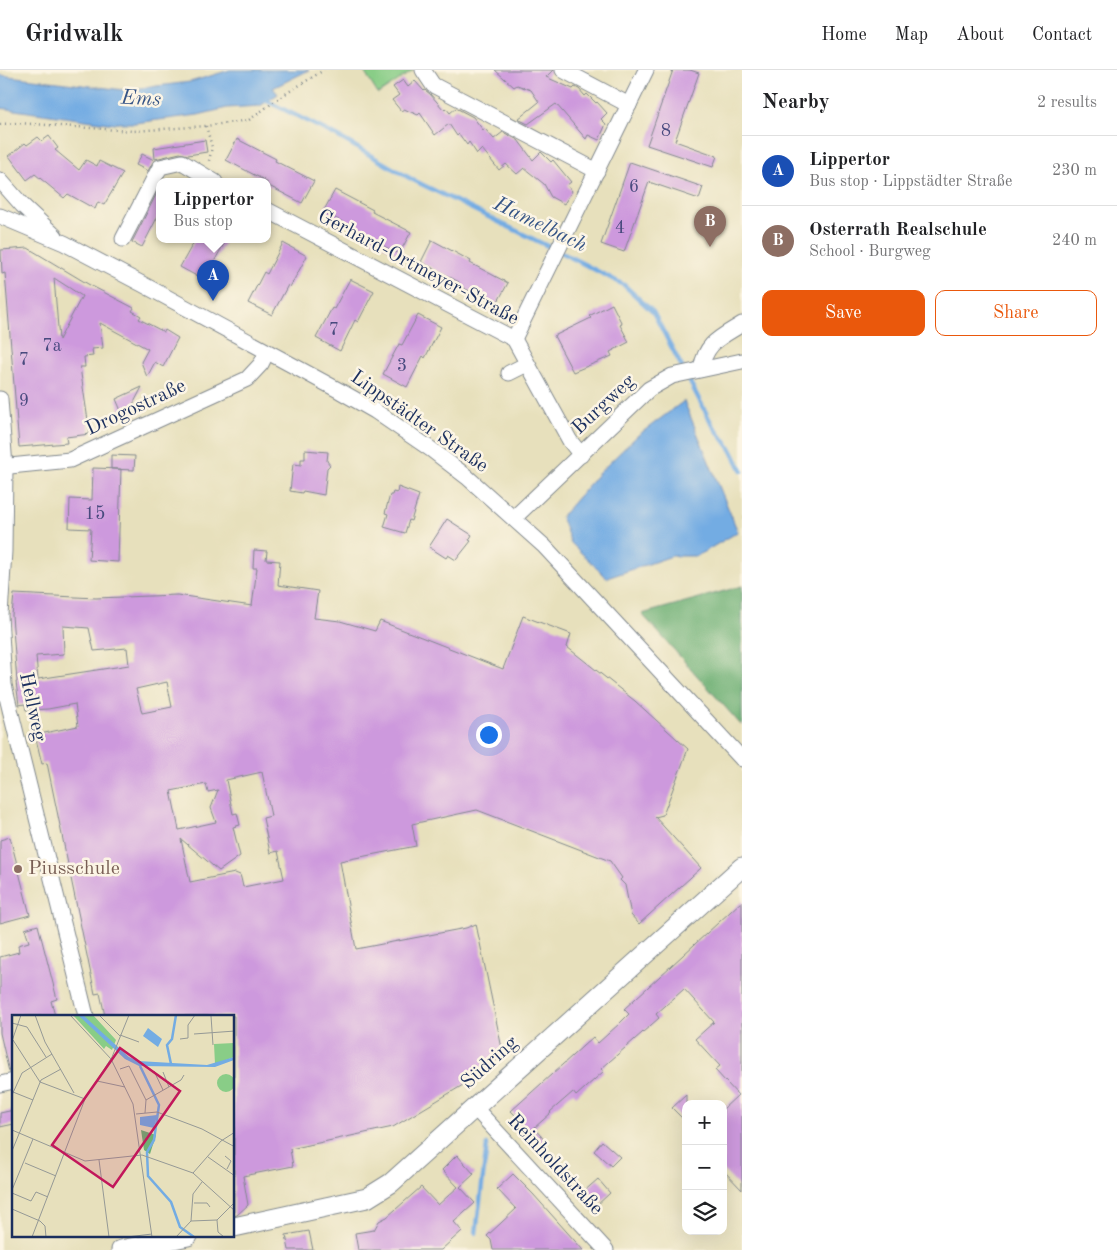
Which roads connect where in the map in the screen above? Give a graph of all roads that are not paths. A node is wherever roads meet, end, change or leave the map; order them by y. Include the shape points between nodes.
1 (423, 70) edge
2 (563, 70) edge
3 (646, 70) edge
4 (629, 105) junction
5 (597, 171) junction
6 (207, 178) edge
7 (0, 180) edge
8 (271, 212) edge
9 (0, 216) edge
10 (123, 239) dead end
11 (64, 244) junction
12 (742, 324) edge
13 (514, 340) junction
14 (267, 352) junction
15 (742, 360) edge
16 (527, 364) junction
17 (698, 369) junction
18 (509, 374) dead end
19 (0, 399) edge
20 (581, 455) junction
21 (2, 467) edge
22 (514, 518) junction
23 (0, 615) edge
24 (2, 685) edge
25 (742, 759) edge
26 (742, 867) edge
27 (86, 1015) edge
28 (474, 1108) junction
29 (235, 1227) edge
30 (177, 1238) edge
31 (144, 1244) edge
32 (121, 1250) edge
33 (606, 1250) edge

1 - 5 street via 433,86
2 - 4 street
3 - 4 street
4 - 5 street
5 - 13 street
6 - 10 street via 182,162 160,167
7 - 11 street
8 - 13 street, Gerhard-Ortmeyer-Straße
9 - 11 street, Lippstädter Straße
11 - 14 street, Lippstädter Straße
12 - 17 street via 711,344
13 - 16 street, Gerhard-Ortmeyer-Straße
14 - 21 street, Drogostraße via 247,379 70,460
14 - 22 street, Lippstädter Straße via 375,411 432,450
15 - 17 street, Burgweg
16 - 18 street
16 - 20 street, Gerhard-Ortmeyer-Straße
17 - 20 street, Burgweg via 672,376 649,389
19 - 21 street, Hellweg
20 - 22 street, Burgweg
21 - 23 street, Hellweg via 4,551
22 - 25 street, Lippstädter Straße via 622,628
23 - 24 street, Hellweg
24 - 27 street, Hellweg
26 - 28 main road, Südring
28 - 29 main road, Südring via 391,1183 367,1198
28 - 33 street, Reinholdstraße
30 - 31 main road
31 - 32 main road

